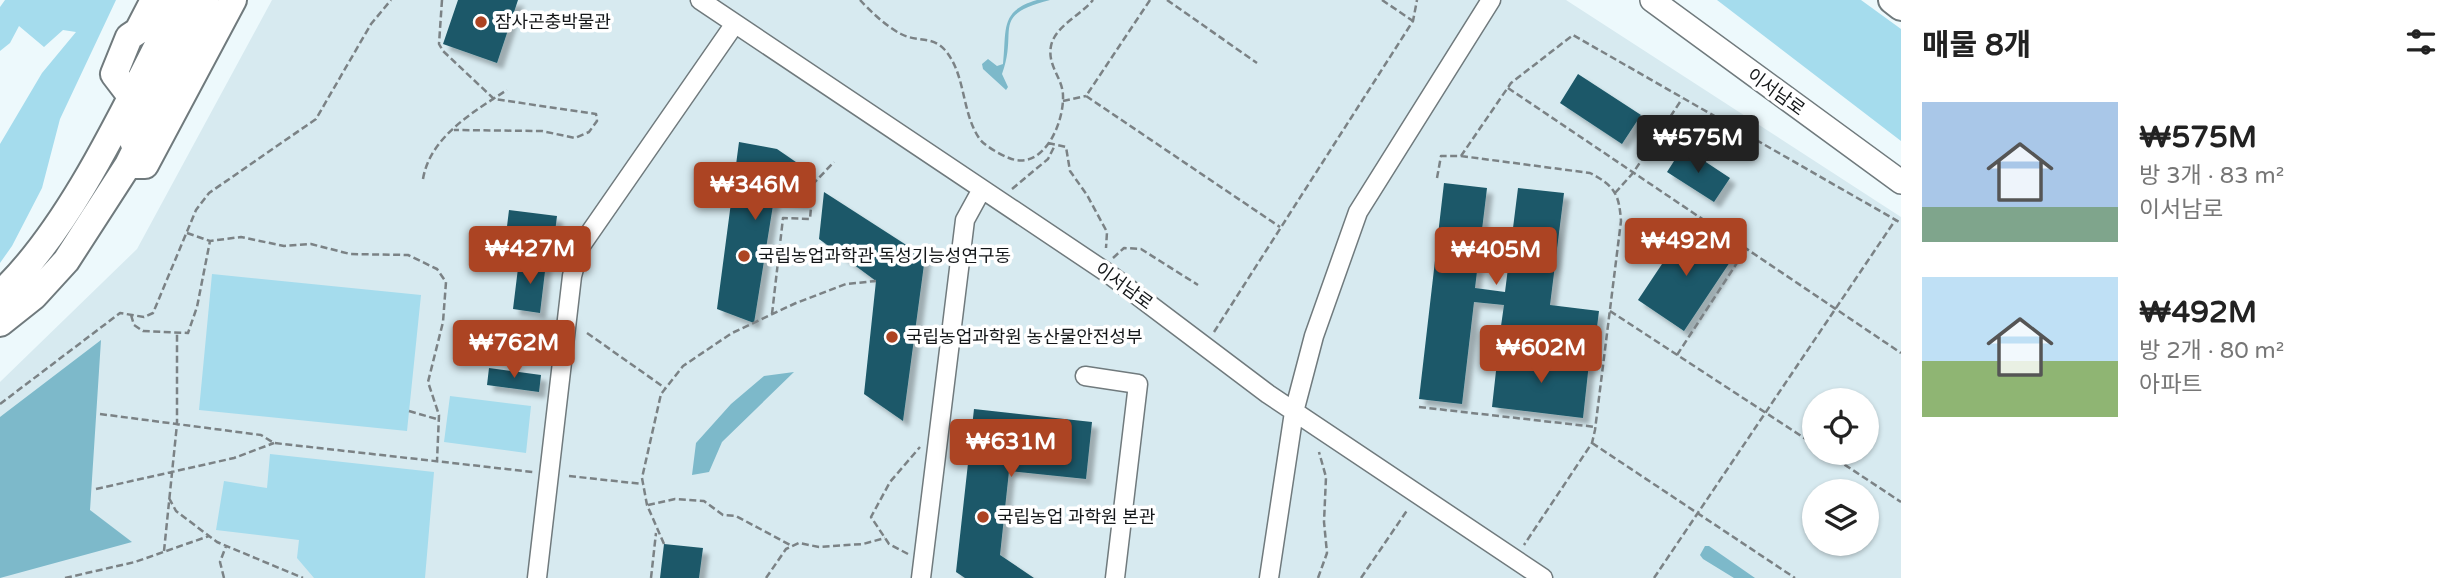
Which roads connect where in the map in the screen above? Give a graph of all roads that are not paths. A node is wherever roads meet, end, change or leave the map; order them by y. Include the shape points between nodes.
1 (141, 0) edge
2 (154, 0) edge
3 (167, 0) edge
4 (181, 0) edge
5 (205, 0) edge
6 (220, 0) edge
7 (233, 0) edge
8 (700, 0) edge
9 (1491, 0) edge
10 (1652, 0) edge
11 (1892, 0) edge
12 (1901, 7) edge
13 (734, 25) junction
14 (129, 37) junction
15 (132, 90) junction
16 (132, 157) junction
17 (1901, 183) edge
18 (982, 189) junction
19 (0, 294) edge
20 (0, 323) edge
21 (1085, 376) dead end
22 (1294, 412) junction
23 (922, 570) edge
24 (537, 578) edge
25 (1115, 578) edge
26 (1269, 578) edge
27 (1544, 578) edge

1 - 14 highway via 129,24
2 - 14 highway via 138,32
3 - 15 highway via 134,63
4 - 15 highway
5 - 16 highway via 133,141
6 - 16 highway via 143,145
7 - 16 highway via 145,165
8 - 13 lane, 이서남로
9 - 22 lane via 1359,212 1314,336
10 - 17 main road, 이서남로
11 - 12 highway
13 - 18 lane, 이서남로
13 - 24 lane via 580,247 572,276
14 - 15 highway via 114,74
15 - 19 highway via 40,251
16 - 20 highway via 66,261 34,296
18 - 22 lane, 이서남로 via 1101,269
18 - 23 lane via 965,220
21 - 25 lane via 1138,384
22 - 26 lane
22 - 27 lane, 이서남로

